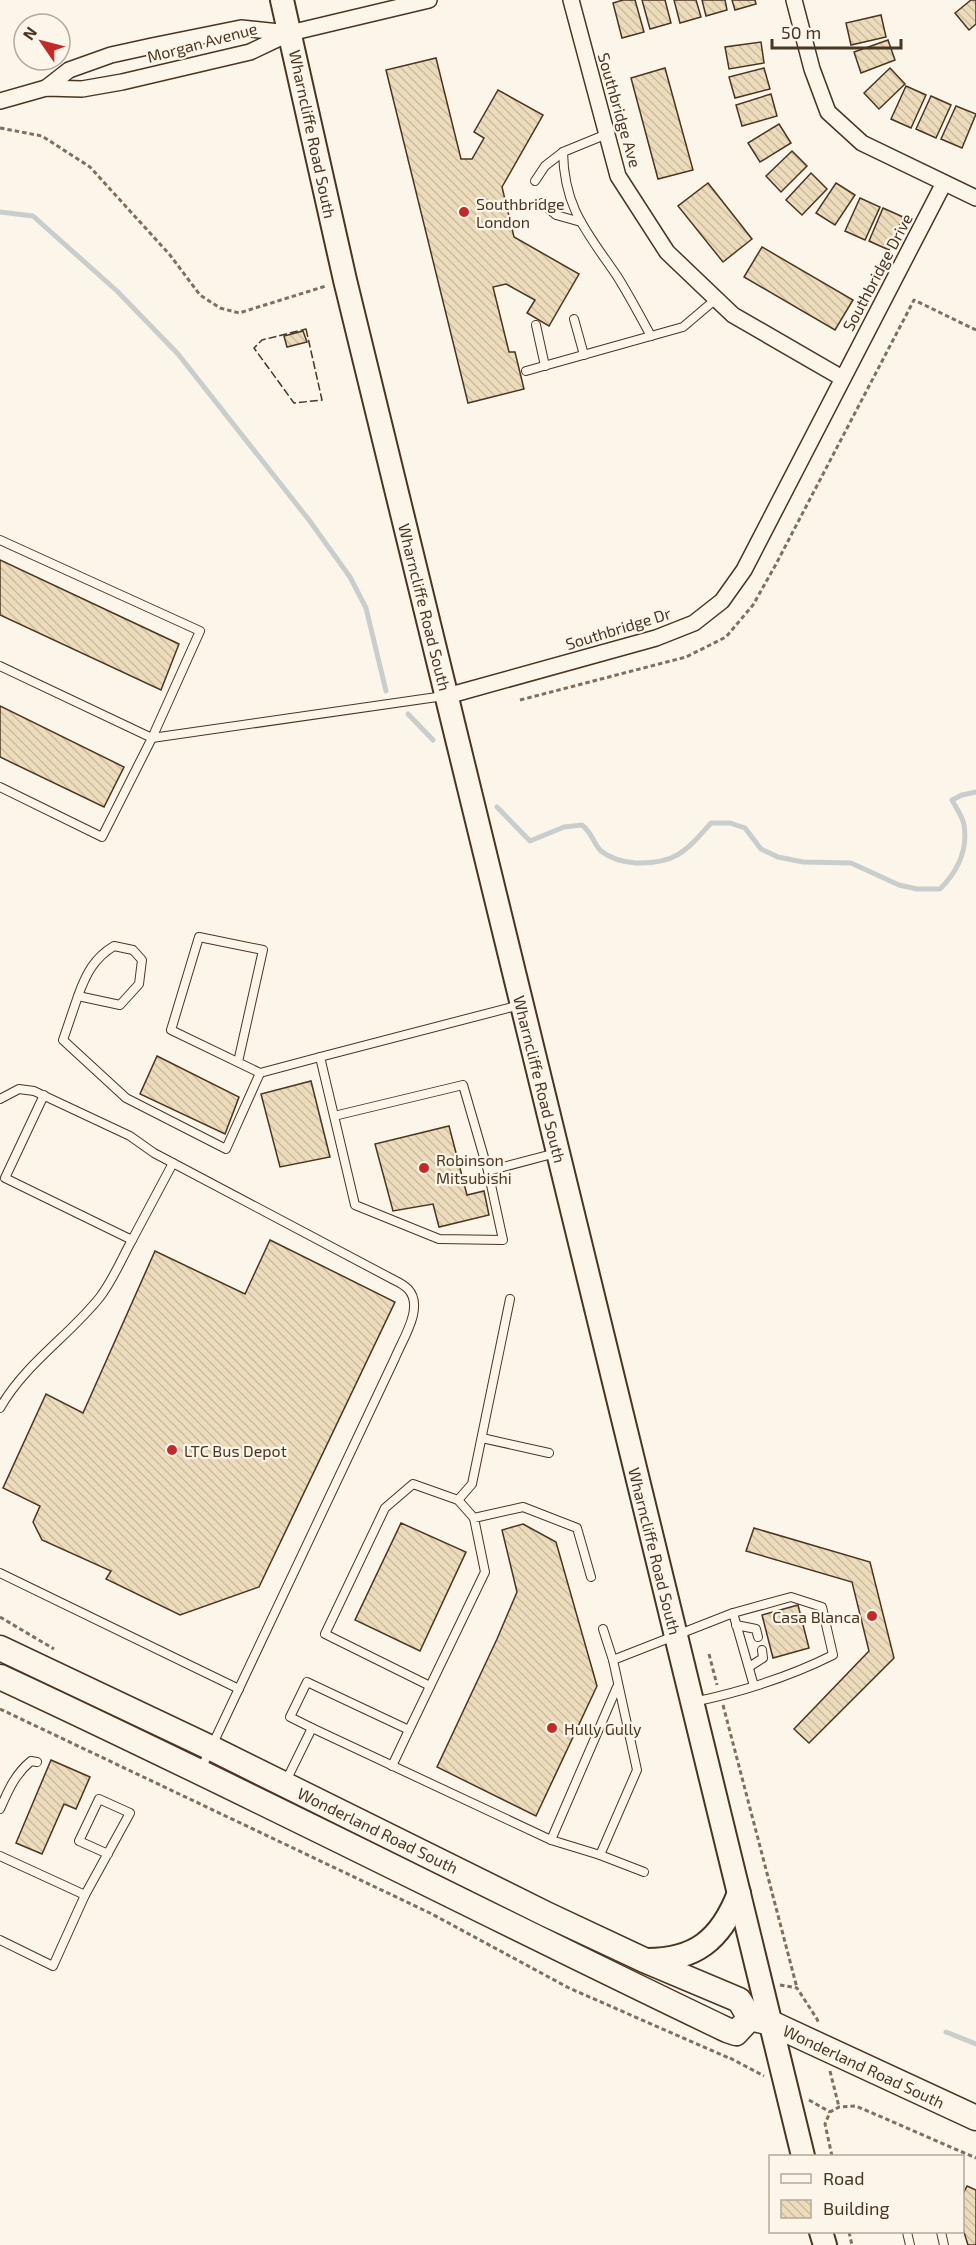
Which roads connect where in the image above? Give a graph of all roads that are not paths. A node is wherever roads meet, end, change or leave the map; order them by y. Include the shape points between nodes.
1 (282, 0) edge
2 (429, 0) edge
3 (571, 0) edge
4 (794, 0) edge
5 (290, 33) junction
6 (46, 88) junction
7 (0, 100) edge
8 (607, 134) junction
9 (563, 152) junction
10 (535, 181) dead end
11 (944, 183) junction
12 (976, 198) edge
13 (542, 203) dead end
14 (581, 222) junction
15 (716, 299) junction
16 (574, 319) dead end
17 (536, 325) dead end
18 (651, 336) junction
19 (584, 355) junction
20 (545, 366) junction
21 (526, 371) dead end
22 (842, 378) junction
23 (0, 540) edge
24 (0, 666) edge
25 (447, 696) junction
26 (152, 738) junction
27 (0, 787) edge
28 (78, 996) junction
29 (522, 1005) junction
30 (320, 1057) junction
31 (238, 1062) junction
32 (260, 1073) junction
33 (44, 1095) junction
34 (0, 1100) edge
35 (334, 1116) junction
36 (558, 1152) junction
37 (173, 1163) junction
38 (488, 1171) junction
39 (132, 1240) junction
40 (510, 1299) dead end
41 (0, 1408) edge
42 (482, 1438) junction
43 (549, 1453) dead end
44 (458, 1500) junction
45 (474, 1518) junction
46 (0, 1574) edge
47 (591, 1577) dead end
48 (733, 1613) junction
49 (736, 1624) junction
50 (603, 1629) dead end
51 (675, 1634) junction
52 (758, 1637) dead end
53 (0, 1648) edge
54 (762, 1650) dead end
55 (613, 1660) junction
56 (749, 1667) junction
57 (0, 1677) edge
58 (430, 1686) junction
59 (754, 1686) junction
60 (618, 1687) junction
61 (239, 1689) junction
62 (692, 1702) junction
63 (312, 1728) junction
64 (409, 1730) junction
65 (211, 1748) junction
66 (37, 1762) dead end
67 (392, 1766) junction
68 (200, 1773) junction
69 (285, 1784) junction
70 (0, 1809) edge
71 (551, 1840) junction
72 (108, 1854) junction
73 (600, 1855) junction
74 (0, 1856) edge
75 (644, 1872) dead end
76 (739, 1893) junction
77 (85, 1894) junction
78 (0, 1940) edge
79 (644, 1959) junction
80 (760, 2020) junction
81 (976, 2118) edge
82 (802, 2155) edge

1 - 5 main road, Wharncliffe Road South
2 - 5 street
3 - 8 street, Southbridge Ave
4 - 11 street via 828,112 862,142
5 - 6 street, Morgan Avenue via 250,52 122,82
5 - 6 street, Morgan Avenue via 241,28 141,48 69,70
5 - 25 main road, Wharncliffe Road South via 345,280
6 - 7 street, Morgan Avenue
8 - 9 lane
8 - 15 street, Southbridge Ave via 618,176 667,252
9 - 10 lane via 545,166
9 - 14 lane via 563,175
11 - 12 street
11 - 22 street, Southbridge Drive
13 - 14 lane via 556,215
14 - 18 lane
15 - 18 lane via 683,327
15 - 22 street, Southbridge Ave via 733,315
16 - 19 lane
17 - 20 lane
18 - 19 lane
19 - 20 lane
20 - 21 lane
22 - 25 street, Southbridge Dr via 744,570 722,601 694,623 656,638
23 - 26 lane via 200,631
24 - 26 lane
25 - 26 lane
25 - 29 main road, Wharncliffe Road South
26 - 27 lane via 102,837
28 - 28 lane via 120,1005 139,984 142,960 133,950 114,946 100,954
28 - 32 lane via 63,1040 126,1098 226,1149
29 - 30 lane
29 - 36 main road, Wharncliffe Road South
30 - 32 lane
30 - 35 lane
31 - 31 lane via 171,1030 200,937 263,950
31 - 32 lane
33 - 34 lane via 19,1089
33 - 37 lane via 130,1136
33 - 39 lane via 5,1178
35 - 38 lane via 463,1085
35 - 38 lane via 355,1205 439,1239 503,1240
36 - 38 lane
36 - 51 main road, Wharncliffe Road South
37 - 39 lane
37 - 61 lane via 396,1281 409,1290 414,1300 414,1312 395,1358
39 - 41 lane via 100,1296 23,1375
40 - 42 lane
42 - 43 lane
42 - 44 lane via 472,1484
44 - 45 lane
44 - 58 lane via 413,1484 385,1508 325,1634
45 - 47 lane via 523,1507 577,1528
45 - 58 lane via 485,1572
46 - 61 lane
48 - 49 lane
48 - 51 lane
48 - 59 lane via 791,1597 822,1607 833,1655
49 - 52 lane via 756,1629
49 - 56 lane
50 - 55 lane
51 - 55 lane
51 - 62 main road, Wharncliffe Road South
53 - 65 main road, Wonderland Road South
54 - 56 lane via 764,1658
55 - 60 lane
56 - 59 lane
57 - 68 main road, Wonderland Road South
58 - 64 lane
59 - 62 lane
60 - 71 lane
60 - 73 lane via 637,1770
61 - 65 lane
62 - 76 main road, Wharncliffe Road South
63 - 64 lane via 290,1717 307,1682
63 - 67 lane
63 - 69 lane
64 - 67 lane
65 - 68 lane
65 - 69 main road, Wonderland Road South
66 - 70 lane via 31,1761 22,1768
67 - 71 lane
68 - 80 main road, Wonderland Road South via 736,2034
69 - 79 main road, Wonderland Road South
71 - 73 lane
72 - 72 lane via 130,1813 99,1798 80,1841
72 - 77 lane
73 - 75 lane
74 - 77 lane
76 - 79 main road via 723,1927 692,1953
76 - 80 main road, Wharncliffe Road South
77 - 78 lane via 53,1966
79 - 80 main road, Wonderland Road South via 739,2000
80 - 81 main road, Wonderland Road South
80 - 82 main road, Wharncliffe Road South

